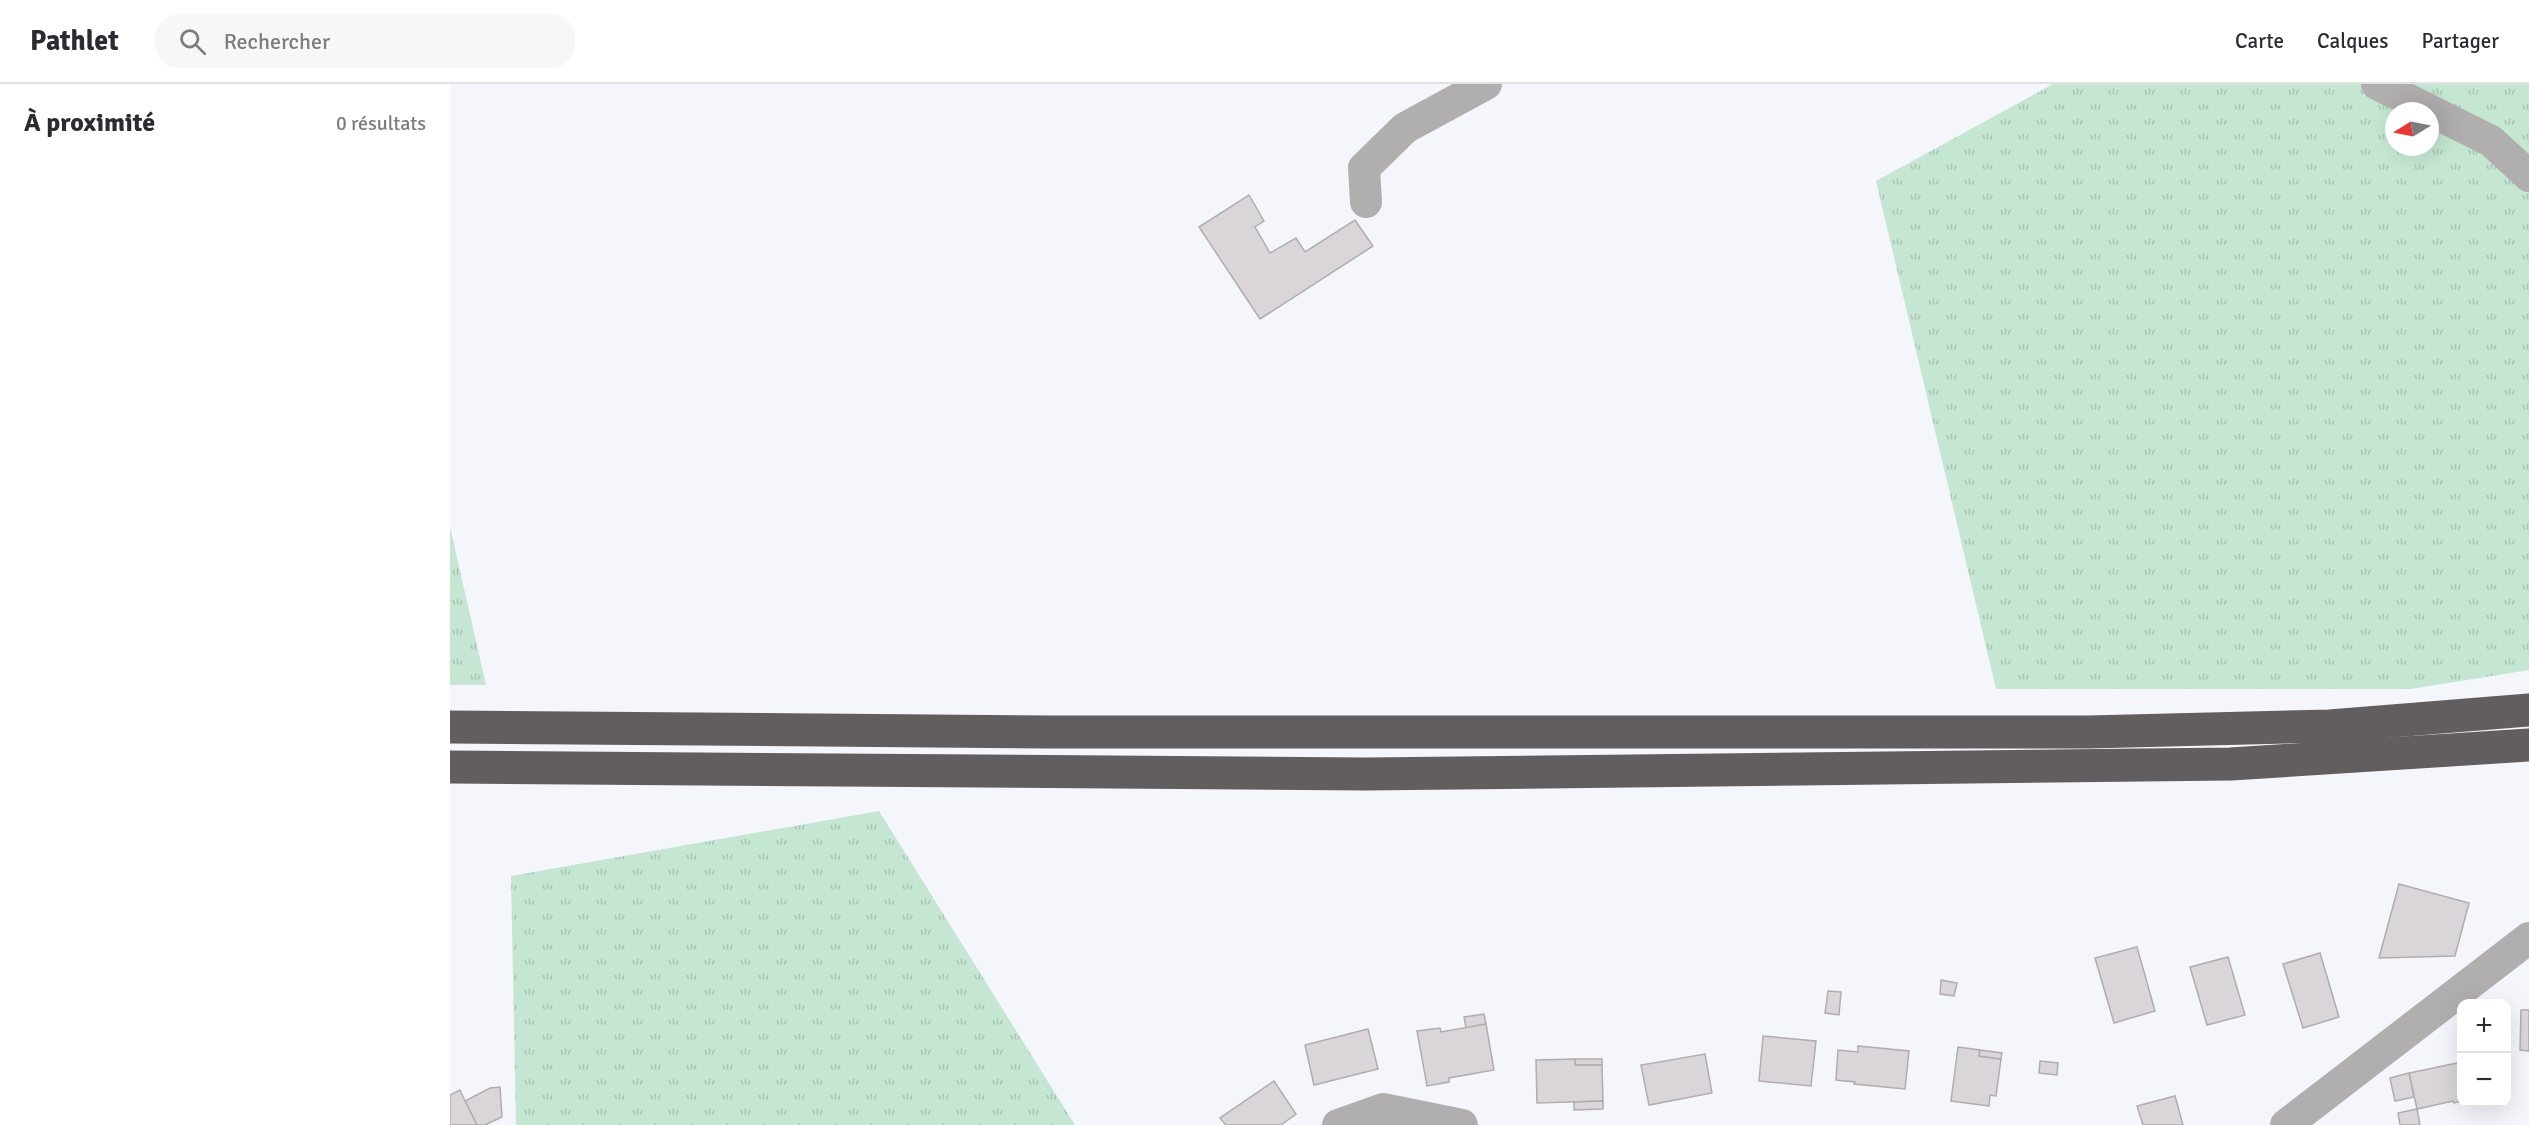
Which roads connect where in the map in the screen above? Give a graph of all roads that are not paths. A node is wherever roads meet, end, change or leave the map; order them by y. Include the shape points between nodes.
1 (1486, 84) edge
2 (2377, 84) edge
3 (2529, 176) edge
4 (1366, 202) dead end
5 (2529, 710) edge
6 (450, 727) edge
7 (2529, 745) edge
8 (450, 767) edge
9 (2529, 938) edge
10 (1338, 1125) edge
11 (1462, 1125) edge
12 (2286, 1125) edge

1 - 4 street via 1405,128 1364,168
2 - 3 street via 2492,141
5 - 6 highway via 2330,726 2089,732 1051,732
7 - 8 highway via 2231,764 1390,774
9 - 12 street
10 - 11 street via 1383,1110

